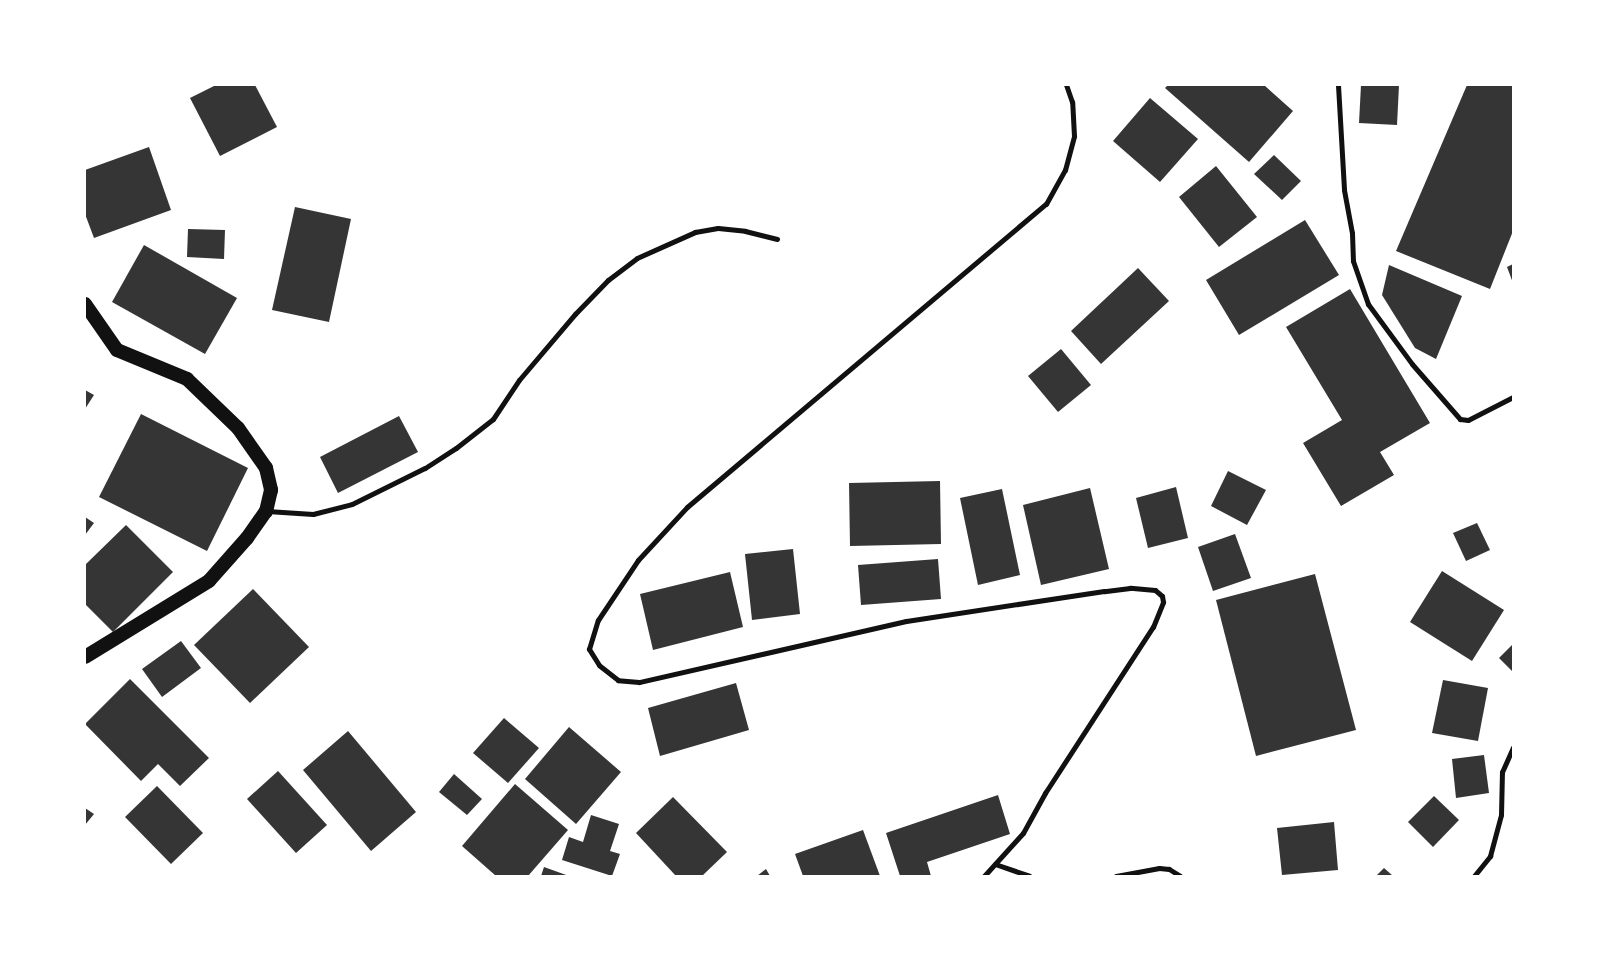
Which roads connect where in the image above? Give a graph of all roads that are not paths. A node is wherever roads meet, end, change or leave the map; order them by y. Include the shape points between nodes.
1 (1066, 85) edge
2 (1338, 85) edge
3 (777, 239) dead end
4 (85, 304) edge
5 (1513, 397) edge
6 (266, 511) junction
7 (85, 657) edge
8 (1513, 747) edge
9 (995, 864) junction
10 (984, 876) edge
11 (1029, 876) edge
12 (1116, 876) edge
13 (1180, 876) edge
14 (1474, 876) edge

1 - 9 street via 1072,102 1074,136 1065,170 1046,204 687,507 638,560 598,620 589,649 599,665 618,680 639,682 906,621 1104,591 1155,590 1164,602 1153,627 1045,793 1023,833
2 - 5 street via 1344,190 1352,233 1353,262 1368,304 1412,364 1460,419 1468,420
3 - 6 street via 718,228 686,235 637,258 588,300 519,380 493,418 456,448 425,468 352,504 314,514
4 - 6 highway via 117,350 187,379 238,428 266,468 271,490
6 - 7 highway via 209,582
8 - 14 street via 1502,772 1501,815 1490,856
9 - 10 street
9 - 11 street
12 - 13 street via 1159,868 1169,869

